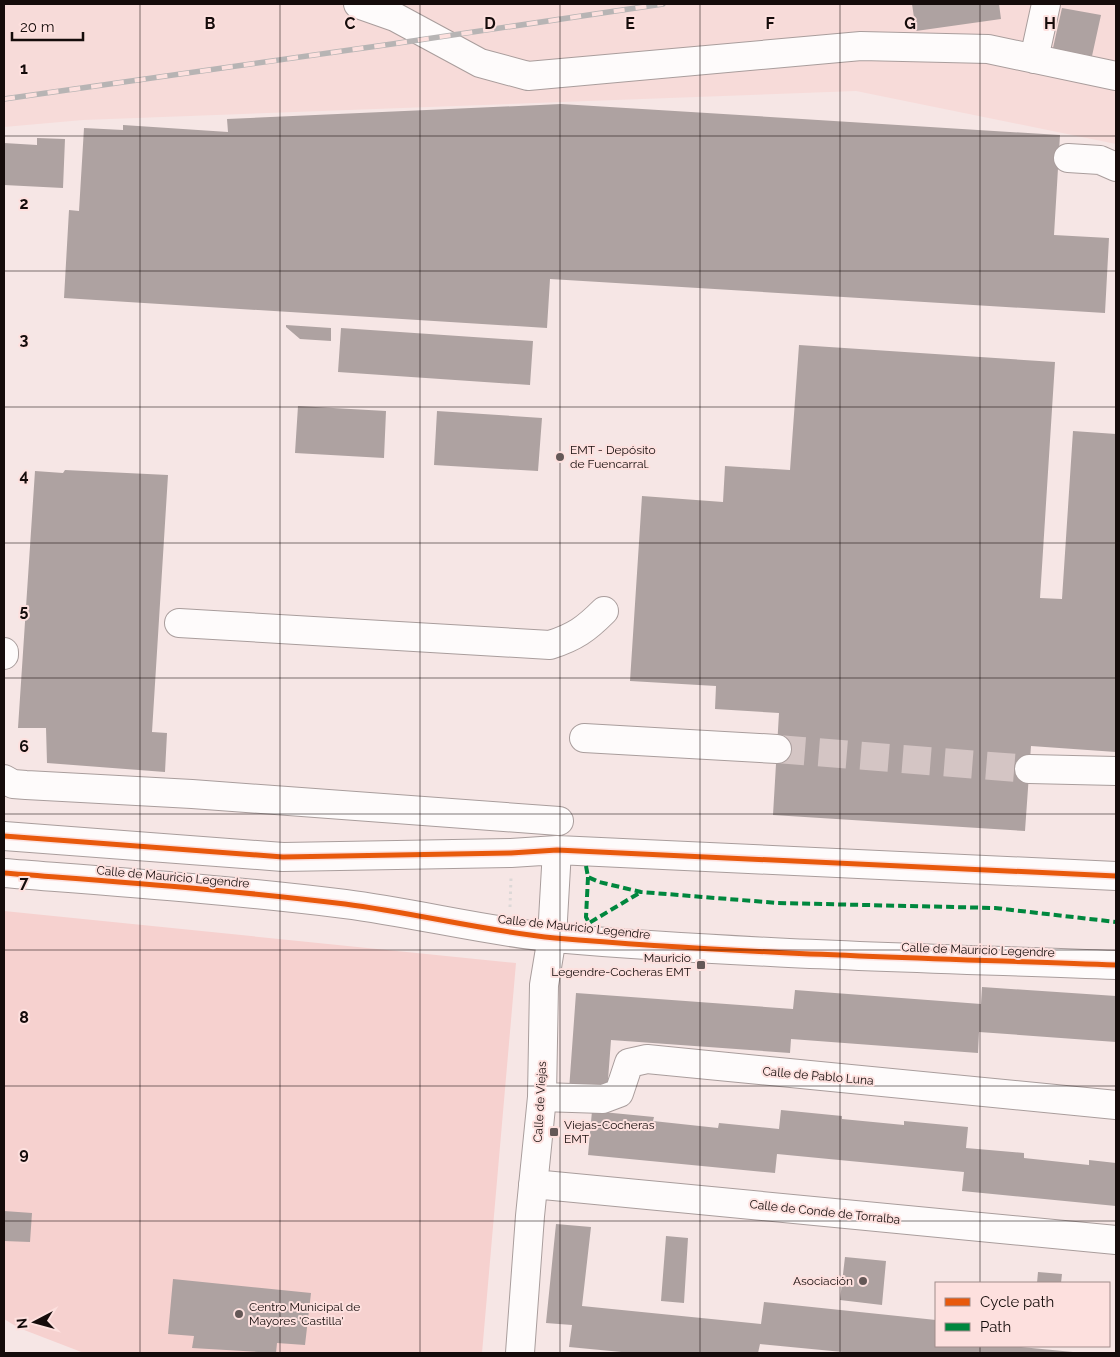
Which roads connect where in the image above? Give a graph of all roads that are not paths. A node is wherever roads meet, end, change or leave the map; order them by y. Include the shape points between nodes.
1 (358, 4) edge
2 (1046, 4) edge
3 (1034, 59) junction
4 (1116, 76) edge
5 (1068, 158) dead end
6 (1116, 167) edge
7 (604, 611) dead end
8 (179, 623) dead end
9 (584, 738) dead end
10 (777, 749) tunnel mouth
11 (1030, 769) tunnel mouth
12 (1116, 771) edge
13 (4, 779) edge
14 (560, 821) dead end
15 (4, 836) edge
16 (557, 850) junction
17 (4, 873) edge
18 (1116, 876) edge
19 (552, 938) junction
20 (1116, 965) edge
21 (542, 1097) junction
22 (1116, 1105) edge
23 (534, 1184) junction
24 (1116, 1240) edge
25 (520, 1353) edge

1 - 3 street via 395,17 480,63 528,76 861,46 988,49
2 - 3 street
3 - 4 street
5 - 6 street via 1100,160
7 - 8 street via 570,639 550,645
9 - 10 street
11 - 12 street
13 - 14 street via 26,785
15 - 16 street via 283,858
16 - 18 street
16 - 19 street, Calle de Viejas
17 - 19 street, Calle de Mauricio Legendre via 245,892 349,904
19 - 20 street, Calle de Mauricio Legendre via 704,948
19 - 21 street, Calle de Viejas via 544,985
21 - 22 street, Calle de Pablo Luna via 604,1099 619,1093 629,1063 647,1060
21 - 23 street, Calle de Viejas
23 - 24 street, Calle de Conde de Torralba
23 - 25 street, Calle de Viejas

